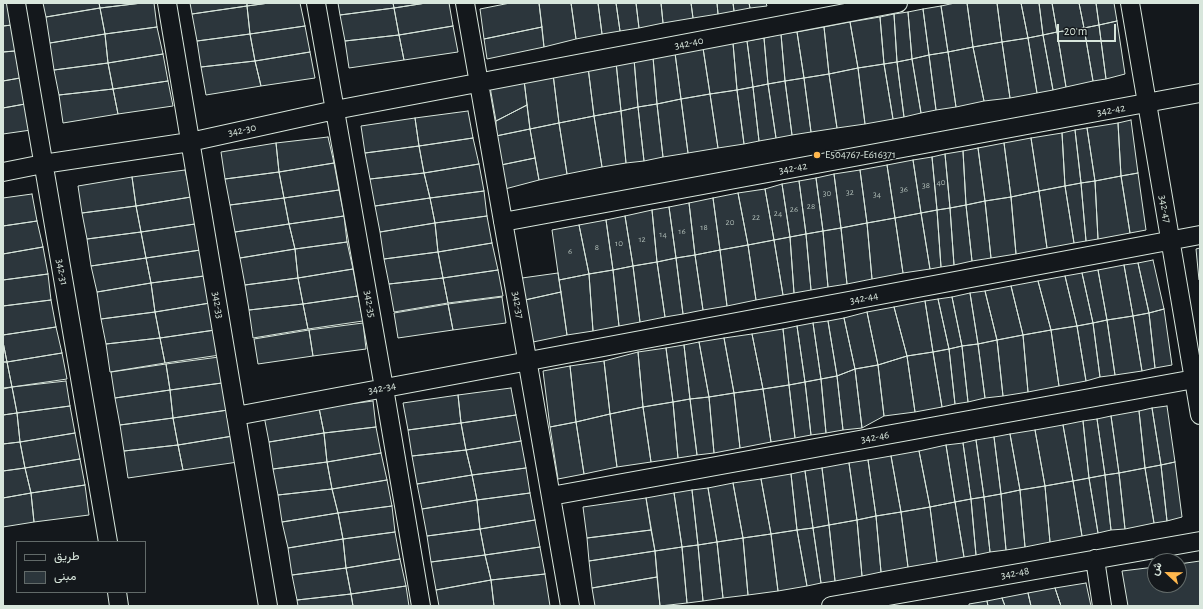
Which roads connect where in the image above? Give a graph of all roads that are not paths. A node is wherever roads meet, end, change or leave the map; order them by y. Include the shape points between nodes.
1 (16, 3) edge
2 (167, 3) edge
3 (316, 3) edge
4 (466, 3) edge
5 (898, 3) edge
6 (1130, 3) edge
7 (480, 84) junction
8 (1200, 93) edge
9 (1147, 103) junction
10 (335, 110) junction
11 (190, 142) junction
12 (44, 164) junction
13 (3, 172) edge
14 (504, 222) junction
15 (1200, 235) edge
16 (1170, 240) junction
17 (527, 360) junction
18 (1197, 379) edge
19 (384, 388) junction
20 (1200, 415) edge
21 (236, 416) junction
22 (551, 496) junction
23 (108, 541) edge
24 (1200, 541) edge
25 (1095, 559) junction
26 (117, 593) edge
27 (119, 606) edge
28 (268, 606) edge
29 (421, 606) edge
30 (570, 606) edge
31 (831, 606) edge
32 (1102, 606) edge

1 - 12 street, 342-31
2 - 11 street, 342-33
3 - 10 street, 342-35
4 - 7 street, 342-37
5 - 7 street, 342-40
6 - 9 street, 342-47
7 - 10 street, 342-30
7 - 14 street, 342-37
8 - 9 street, 342-42
9 - 14 street, 342-42
9 - 16 street, 342-47
10 - 11 street, 342-30
10 - 19 street, 342-35
11 - 12 street, 342-30
11 - 21 street, 342-33
12 - 13 street, 342-30
12 - 23 street, 342-31
14 - 17 street, 342-37
15 - 16 street, 342-44
16 - 17 street, 342-44
16 - 18 street, 342-47
17 - 19 street, 342-34
17 - 22 street, 342-37
18 - 20 street, 342-47
18 - 22 street, 342-46
19 - 21 street, 342-34
19 - 29 street, 342-35
21 - 28 street, 342-33
22 - 30 street, 342-37
24 - 25 street, 342-48
25 - 31 street, 342-48
25 - 32 street
26 - 27 street

